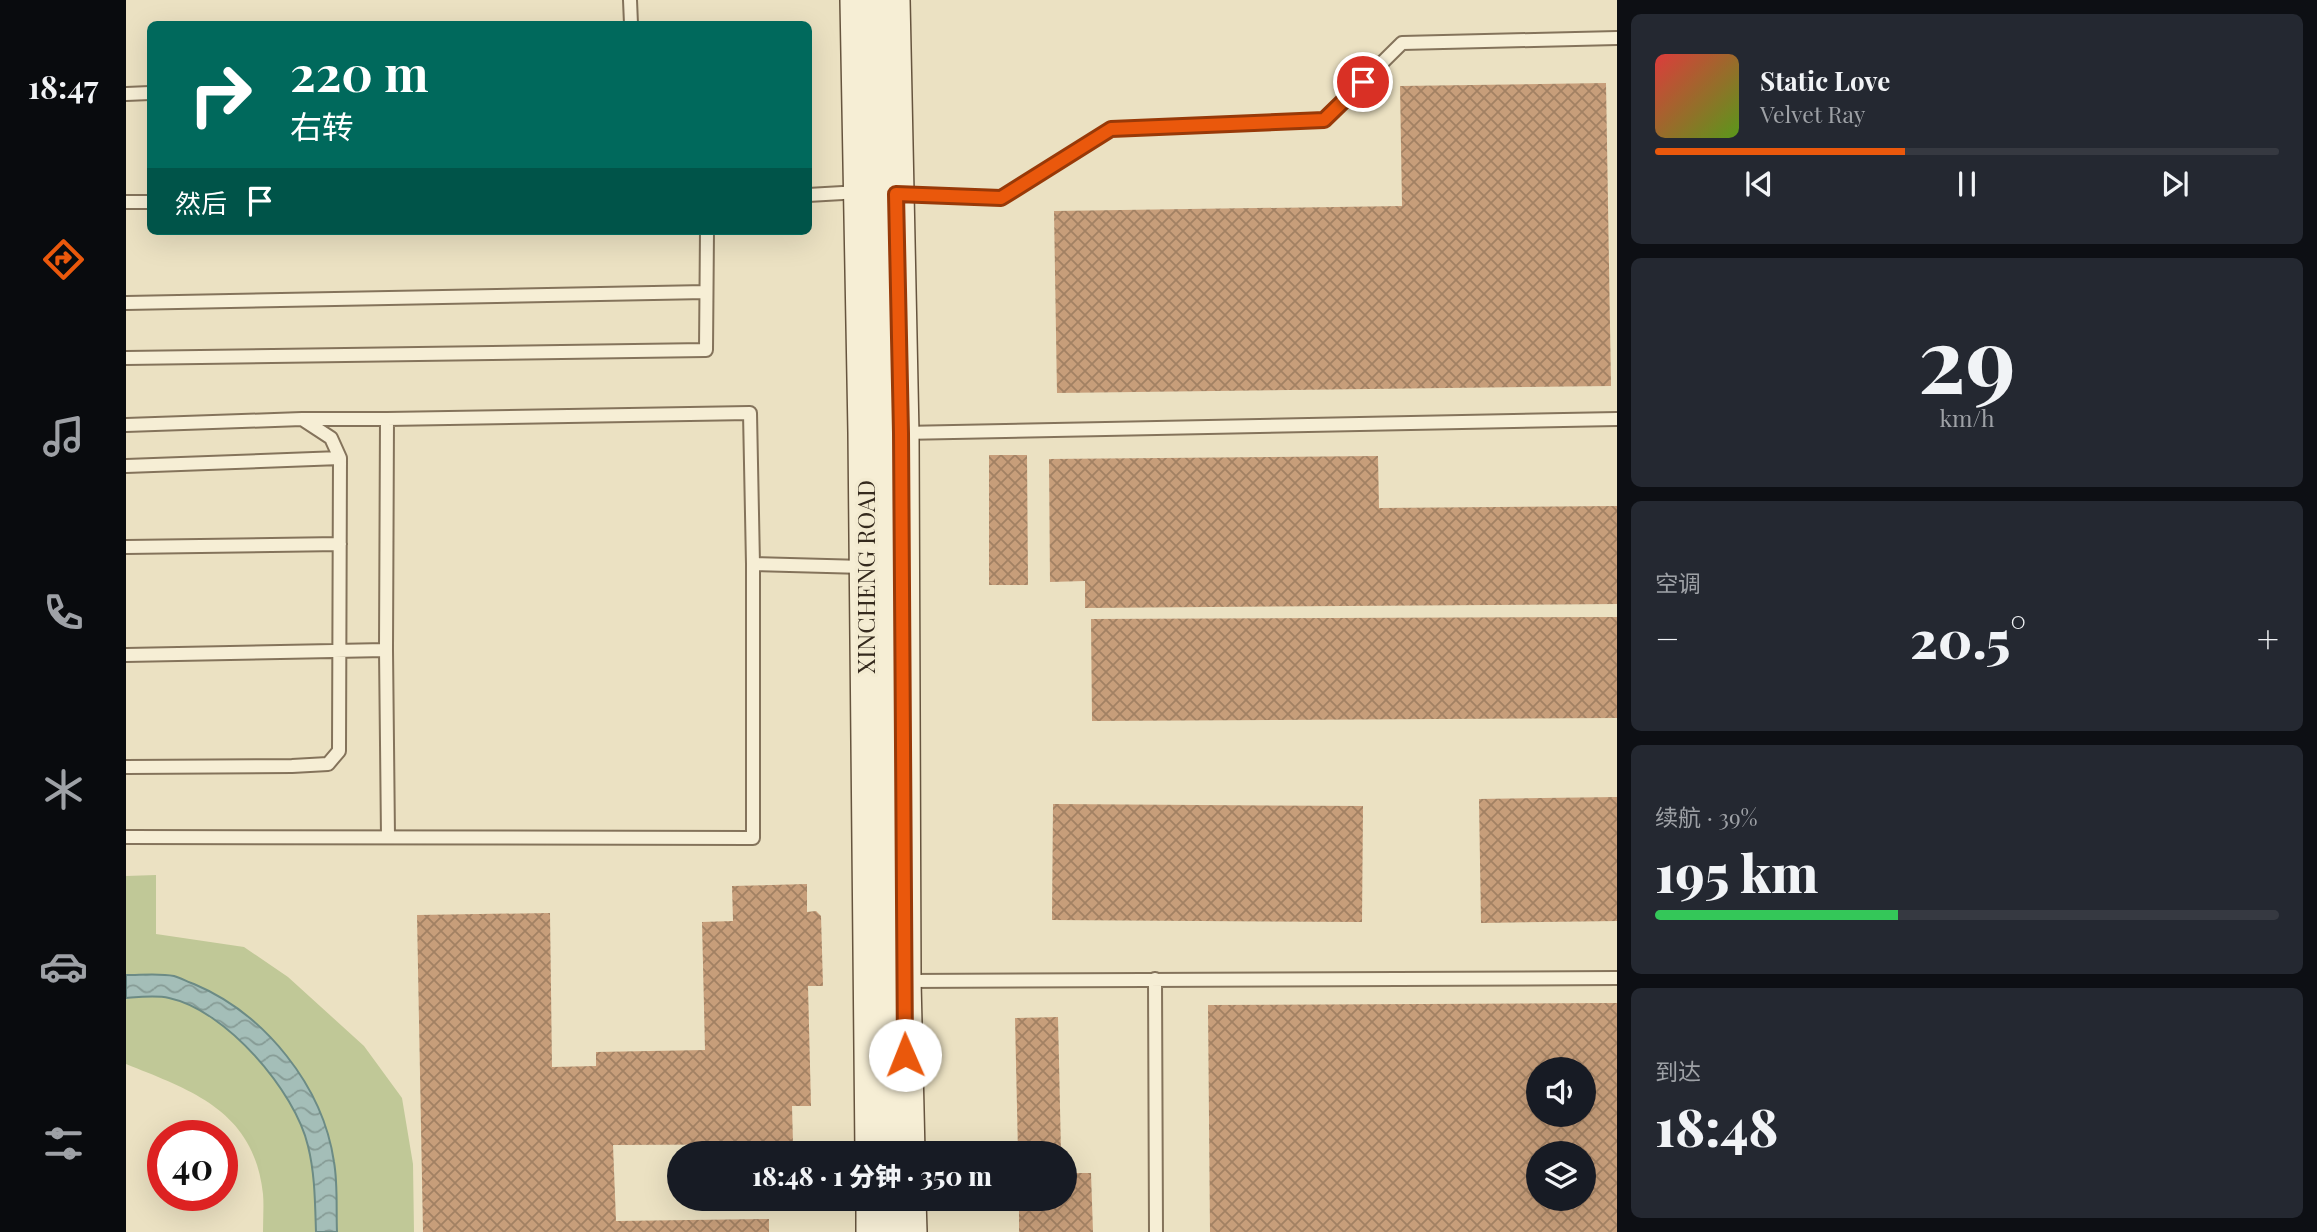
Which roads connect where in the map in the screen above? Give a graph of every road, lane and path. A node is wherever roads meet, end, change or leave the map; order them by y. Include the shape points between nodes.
1 (630, 0) edge
2 (858, 0) edge
3 (892, 0) edge
4 (631, 21) edge
5 (1617, 38) edge
6 (147, 93) edge
7 (126, 94) edge
8 (879, 193) junction
9 (812, 195) edge
10 (126, 202) edge
11 (147, 202) edge
12 (707, 235) edge
13 (706, 292) junction
14 (126, 303) edge
15 (126, 358) edge
16 (302, 419) junction
17 (387, 419) junction
18 (1617, 419) edge
19 (126, 425) edge
20 (884, 433) junction
21 (340, 458) junction
22 (126, 466) edge
23 (340, 544) junction
24 (126, 547) edge
25 (753, 564) junction
26 (867, 567) junction
27 (386, 650) junction
28 (340, 652) junction
29 (126, 655) edge
30 (126, 767) edge
31 (126, 837) edge
32 (388, 837) junction
33 (1617, 978) edge
34 (1155, 979) junction
35 (887, 982) junction
36 (874, 1141) edge
37 (906, 1141) edge
38 (874, 1211) edge
39 (908, 1211) edge
40 (874, 1232) edge
41 (909, 1232) edge
42 (1156, 1232) edge

1 - 4 lane
2 - 8 street, XINCHENG ROAD
3 - 8 street, XINCHENG ROAD
5 - 8 lane via 1402,43 1324,120 1111,129 1001,198
6 - 7 lane
8 - 9 lane
8 - 20 street, XINCHENG ROAD
10 - 11 lane
12 - 13 lane
13 - 14 lane
13 - 15 lane via 706,350
16 - 17 lane
16 - 19 lane
16 - 21 lane via 331,438
17 - 25 lane via 750,413
17 - 27 lane
18 - 20 lane
20 - 26 street, XINCHENG ROAD
20 - 35 street, XINCHENG ROAD
21 - 22 lane
21 - 23 lane
23 - 24 lane
23 - 28 lane
25 - 26 lane
25 - 32 lane via 753,838
26 - 35 street, XINCHENG ROAD
27 - 28 lane
27 - 32 lane
28 - 29 lane
28 - 30 lane via 340,751 328,764
31 - 32 lane
33 - 34 lane
34 - 35 lane
34 - 42 lane
35 - 36 street, XINCHENG ROAD
35 - 37 street, XINCHENG ROAD
38 - 40 street
39 - 41 street

